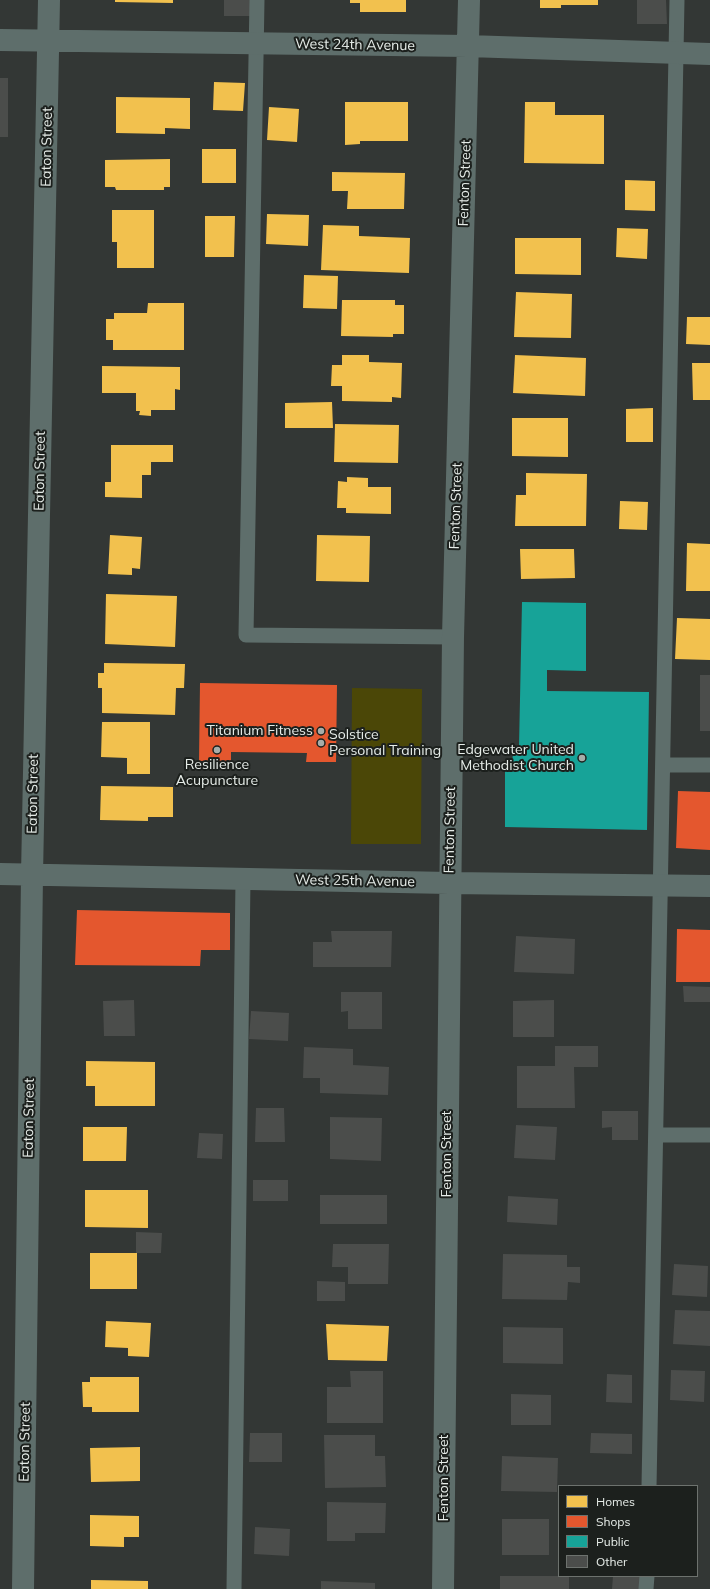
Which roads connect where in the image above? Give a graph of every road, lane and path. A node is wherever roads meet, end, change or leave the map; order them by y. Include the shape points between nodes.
1 (49, 0) edge
2 (257, 0) edge
3 (469, 0) edge
4 (677, 0) edge
5 (0, 40) edge
6 (49, 41) junction
7 (257, 44) junction
8 (468, 46) junction
9 (676, 54) junction
10 (710, 54) edge
11 (453, 637) junction
12 (663, 765) junction
13 (710, 765) edge
14 (0, 874) edge
15 (32, 875) junction
16 (243, 879) junction
17 (449, 883) junction
18 (661, 885) junction
19 (710, 886) edge
20 (656, 1135) junction
21 (710, 1135) edge
22 (649, 1485) edge
23 (647, 1577) edge
24 (23, 1589) edge
25 (234, 1589) edge
26 (443, 1589) edge
27 (646, 1589) edge

1 - 6 street, Eaton Street
2 - 7 lane
3 - 8 street, Fenton Street
4 - 9 lane
5 - 6 street, West 24th Avenue
6 - 7 street, West 24th Avenue
6 - 15 street, Eaton Street
7 - 8 street, West 24th Avenue
7 - 11 lane via 246,635
8 - 9 street, West 24th Avenue
8 - 11 street, Fenton Street
9 - 10 street, West 24th Avenue
9 - 12 lane
11 - 17 street, Fenton Street
12 - 13 lane
12 - 18 lane
14 - 15 street, West 25th Avenue
15 - 16 street, West 25th Avenue
15 - 24 street, Eaton Street
16 - 17 street, West 25th Avenue
16 - 25 lane
17 - 18 street, West 25th Avenue
17 - 26 street, Fenton Street
18 - 19 street, West 25th Avenue
18 - 20 lane
20 - 21 lane
20 - 22 lane
23 - 27 lane

